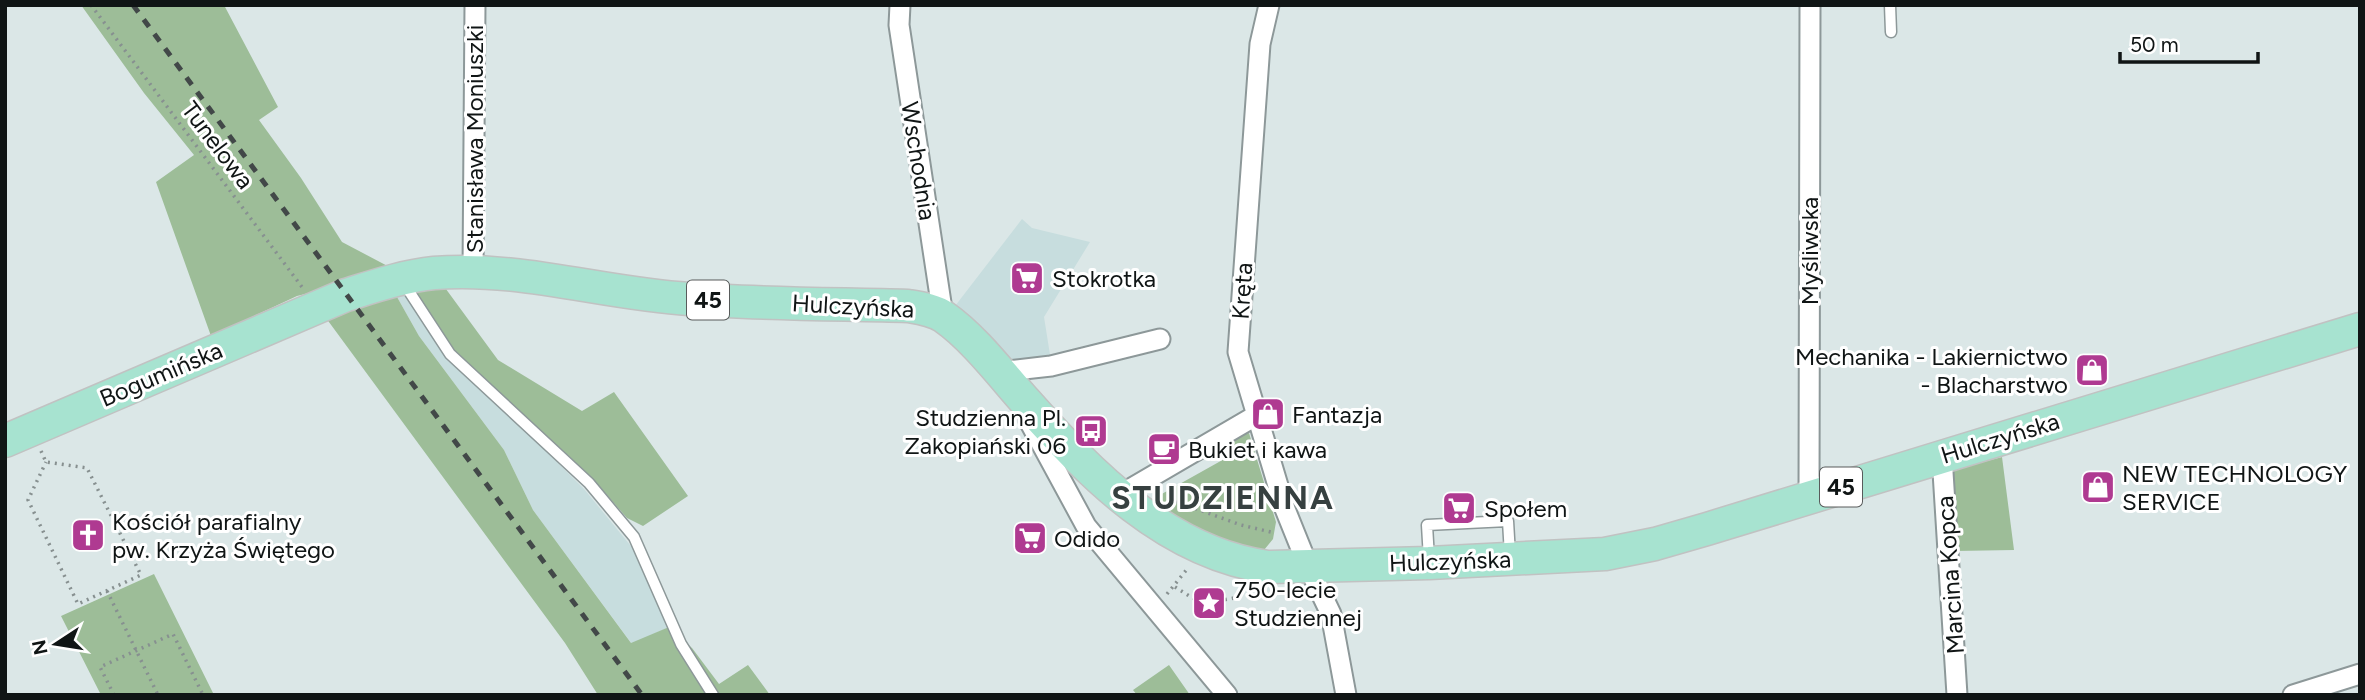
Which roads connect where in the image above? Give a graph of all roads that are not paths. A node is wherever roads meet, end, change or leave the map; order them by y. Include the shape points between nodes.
1 (475, 5) edge
2 (900, 5) edge
3 (1269, 5) edge
4 (1810, 5) edge
5 (1890, 5) edge
6 (1891, 33) dead end
7 (473, 272) junction
8 (401, 278) junction
9 (317, 306) joint
10 (943, 316) junction
11 (2360, 329) edge
12 (1160, 339) dead end
13 (1003, 377) junction
14 (1257, 415) junction
15 (18, 435) edge
16 (1942, 456) junction
17 (1127, 490) junction
18 (1810, 497) junction
19 (1308, 566) junction
20 (2360, 674) edge
21 (713, 695) edge
22 (1227, 695) edge
23 (1346, 695) edge
24 (1958, 695) edge
25 (2293, 695) edge

1 - 7 street, Stanisława Moniuszki
2 - 10 street, Wschodnia via 899,25
3 - 14 street, Kręta via 1260,44 1238,352
4 - 18 street, Myśliwska
5 - 6 lane
7 - 8 main road, Hulczyńska / 45
7 - 10 main road, Hulczyńska / 45 via 687,299 908,306
8 - 9 main road, Hulczyńska / 45
8 - 21 lane via 450,354 589,483 634,537 681,644
9 - 15 main road, Bogumińska / 45
10 - 13 main road, Hulczyńska / 45
11 - 16 main road, Hulczyńska / 45
12 - 13 street
13 - 17 main road, Hulczyńska / 45 via 1053,432
13 - 22 street via 1086,526
14 - 17 street
14 - 19 street, Kręta
16 - 18 main road, Hulczyńska / 45
16 - 24 street, Marcina Kopca
17 - 19 main road, Hulczyńska / 45 via 1171,534 1226,559 1268,568
18 - 19 main road, Hulczyńska / 45 via 1628,550
19 - 23 street, Kręta via 1331,614
20 - 25 street

